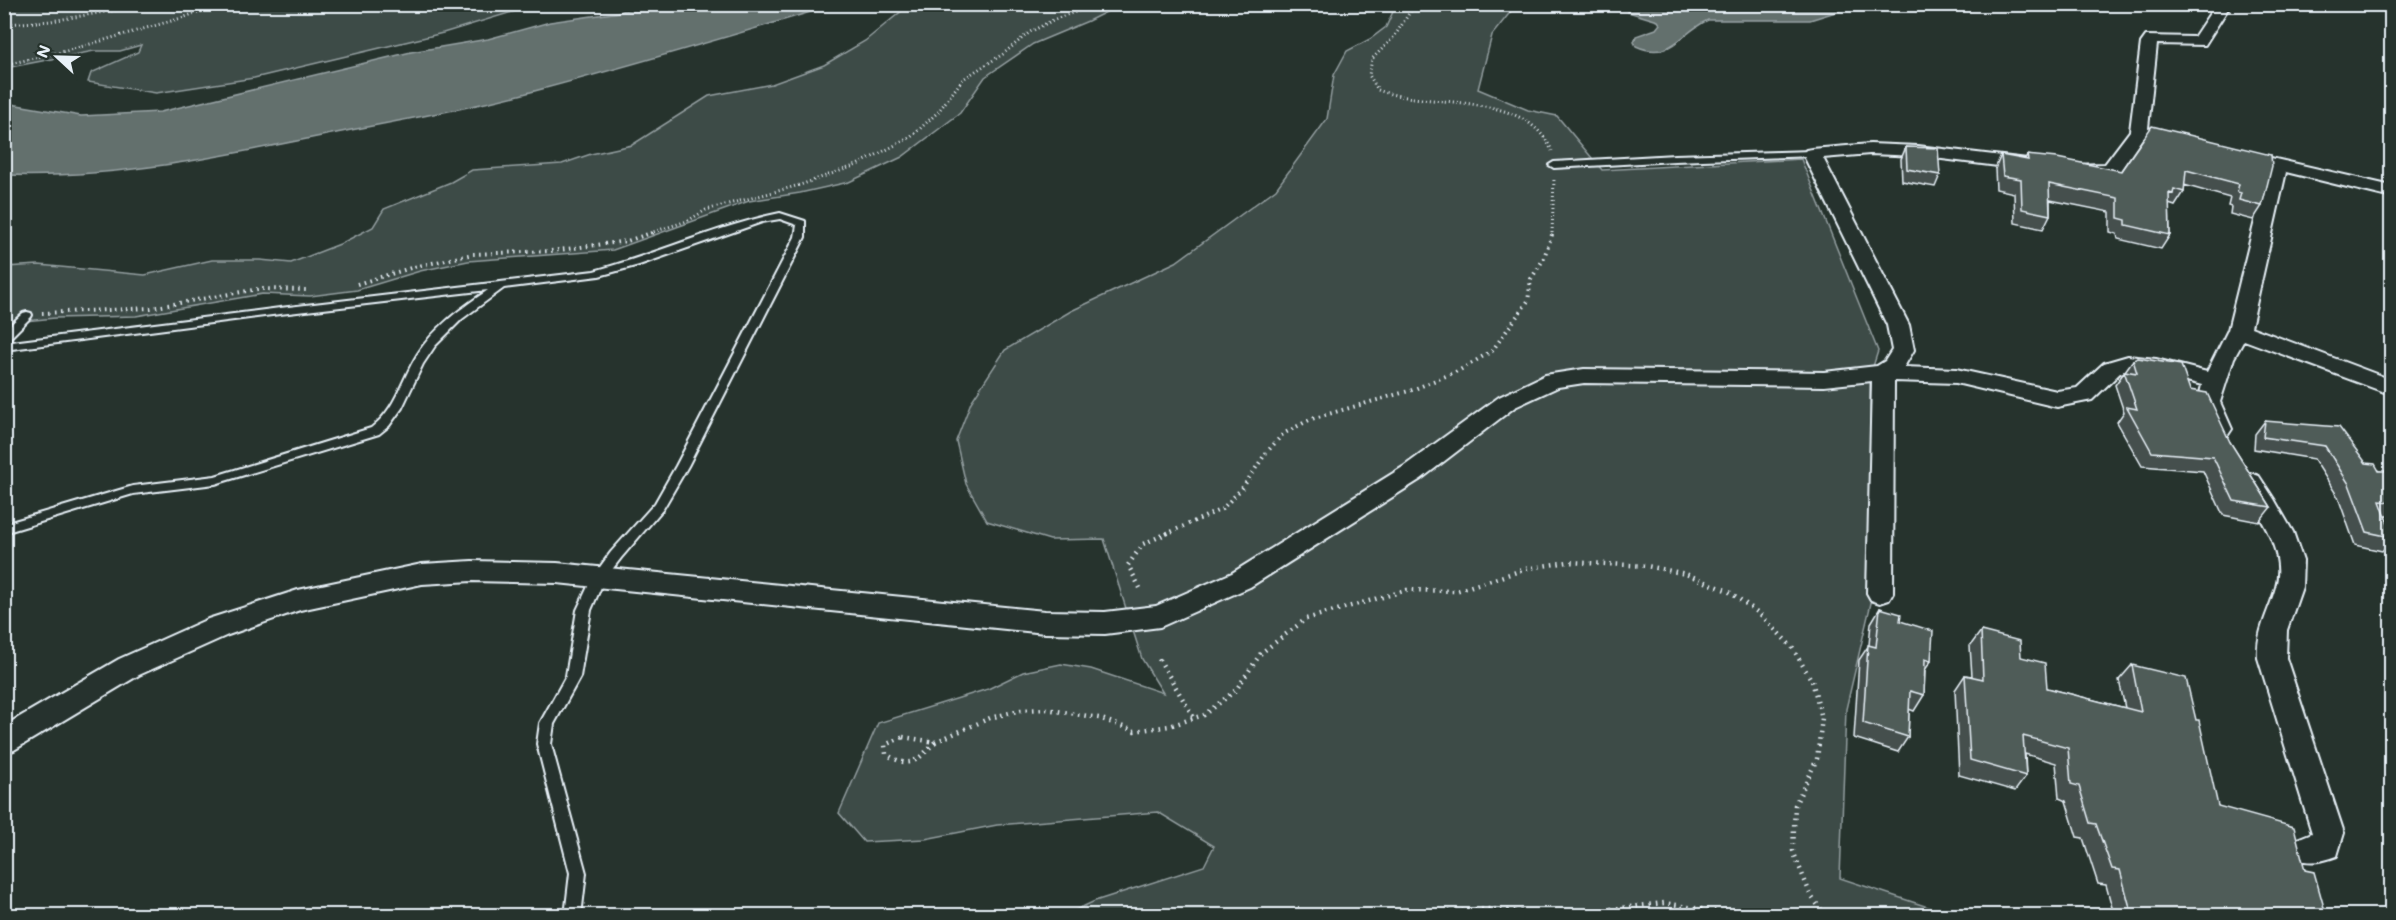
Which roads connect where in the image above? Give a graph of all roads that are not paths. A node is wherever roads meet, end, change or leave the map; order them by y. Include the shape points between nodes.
1 (2224, 4) edge
2 (2139, 131) junction
3 (2197, 146) edge
4 (2220, 151) edge
5 (1812, 154) junction
6 (1554, 165) road end
7 (2278, 165) junction
8 (2391, 192) edge
9 (500, 286) junction
10 (27, 315) road end
11 (2239, 330) junction
12 (4, 338) edge
13 (4, 347) edge
14 (1883, 374) junction
15 (2214, 381) junction
16 (2391, 388) edge
17 (4, 529) edge
18 (599, 578) junction
19 (1880, 593) dead end
20 (4, 741) edge
21 (2308, 849) dead end
22 (573, 915) edge

1 - 2 street via 2199,42 2152,39 2149,43
2 - 3 street
2 - 5 street via 2112,168 2105,170 1906,150
4 - 7 street
5 - 6 lane
5 - 14 street via 1898,325 1903,350
7 - 8 street
7 - 11 street
9 - 13 lane
9 - 17 lane via 434,340 422,356 398,411 375,431 215,480 133,490
9 - 18 lane via 595,274 760,220 780,216 801,223 800,237 682,466 659,506
10 - 12 lane
11 - 15 street
11 - 16 street
14 - 15 street via 1956,376 2057,399 2084,395 2112,368 2128,363
14 - 18 street via 1824,379 1584,376 1553,380 1507,402 1412,473 1241,580 1160,616 1105,623 1045,622
14 - 19 street
15 - 21 street via 2209,402 2233,458 2268,507 2289,555 2289,585 2271,638 2272,656 2328,833 2326,846
18 - 20 street via 558,573 432,573 298,600 218,627 129,667
18 - 22 lane via 584,610 573,677 547,723 544,744 578,873

